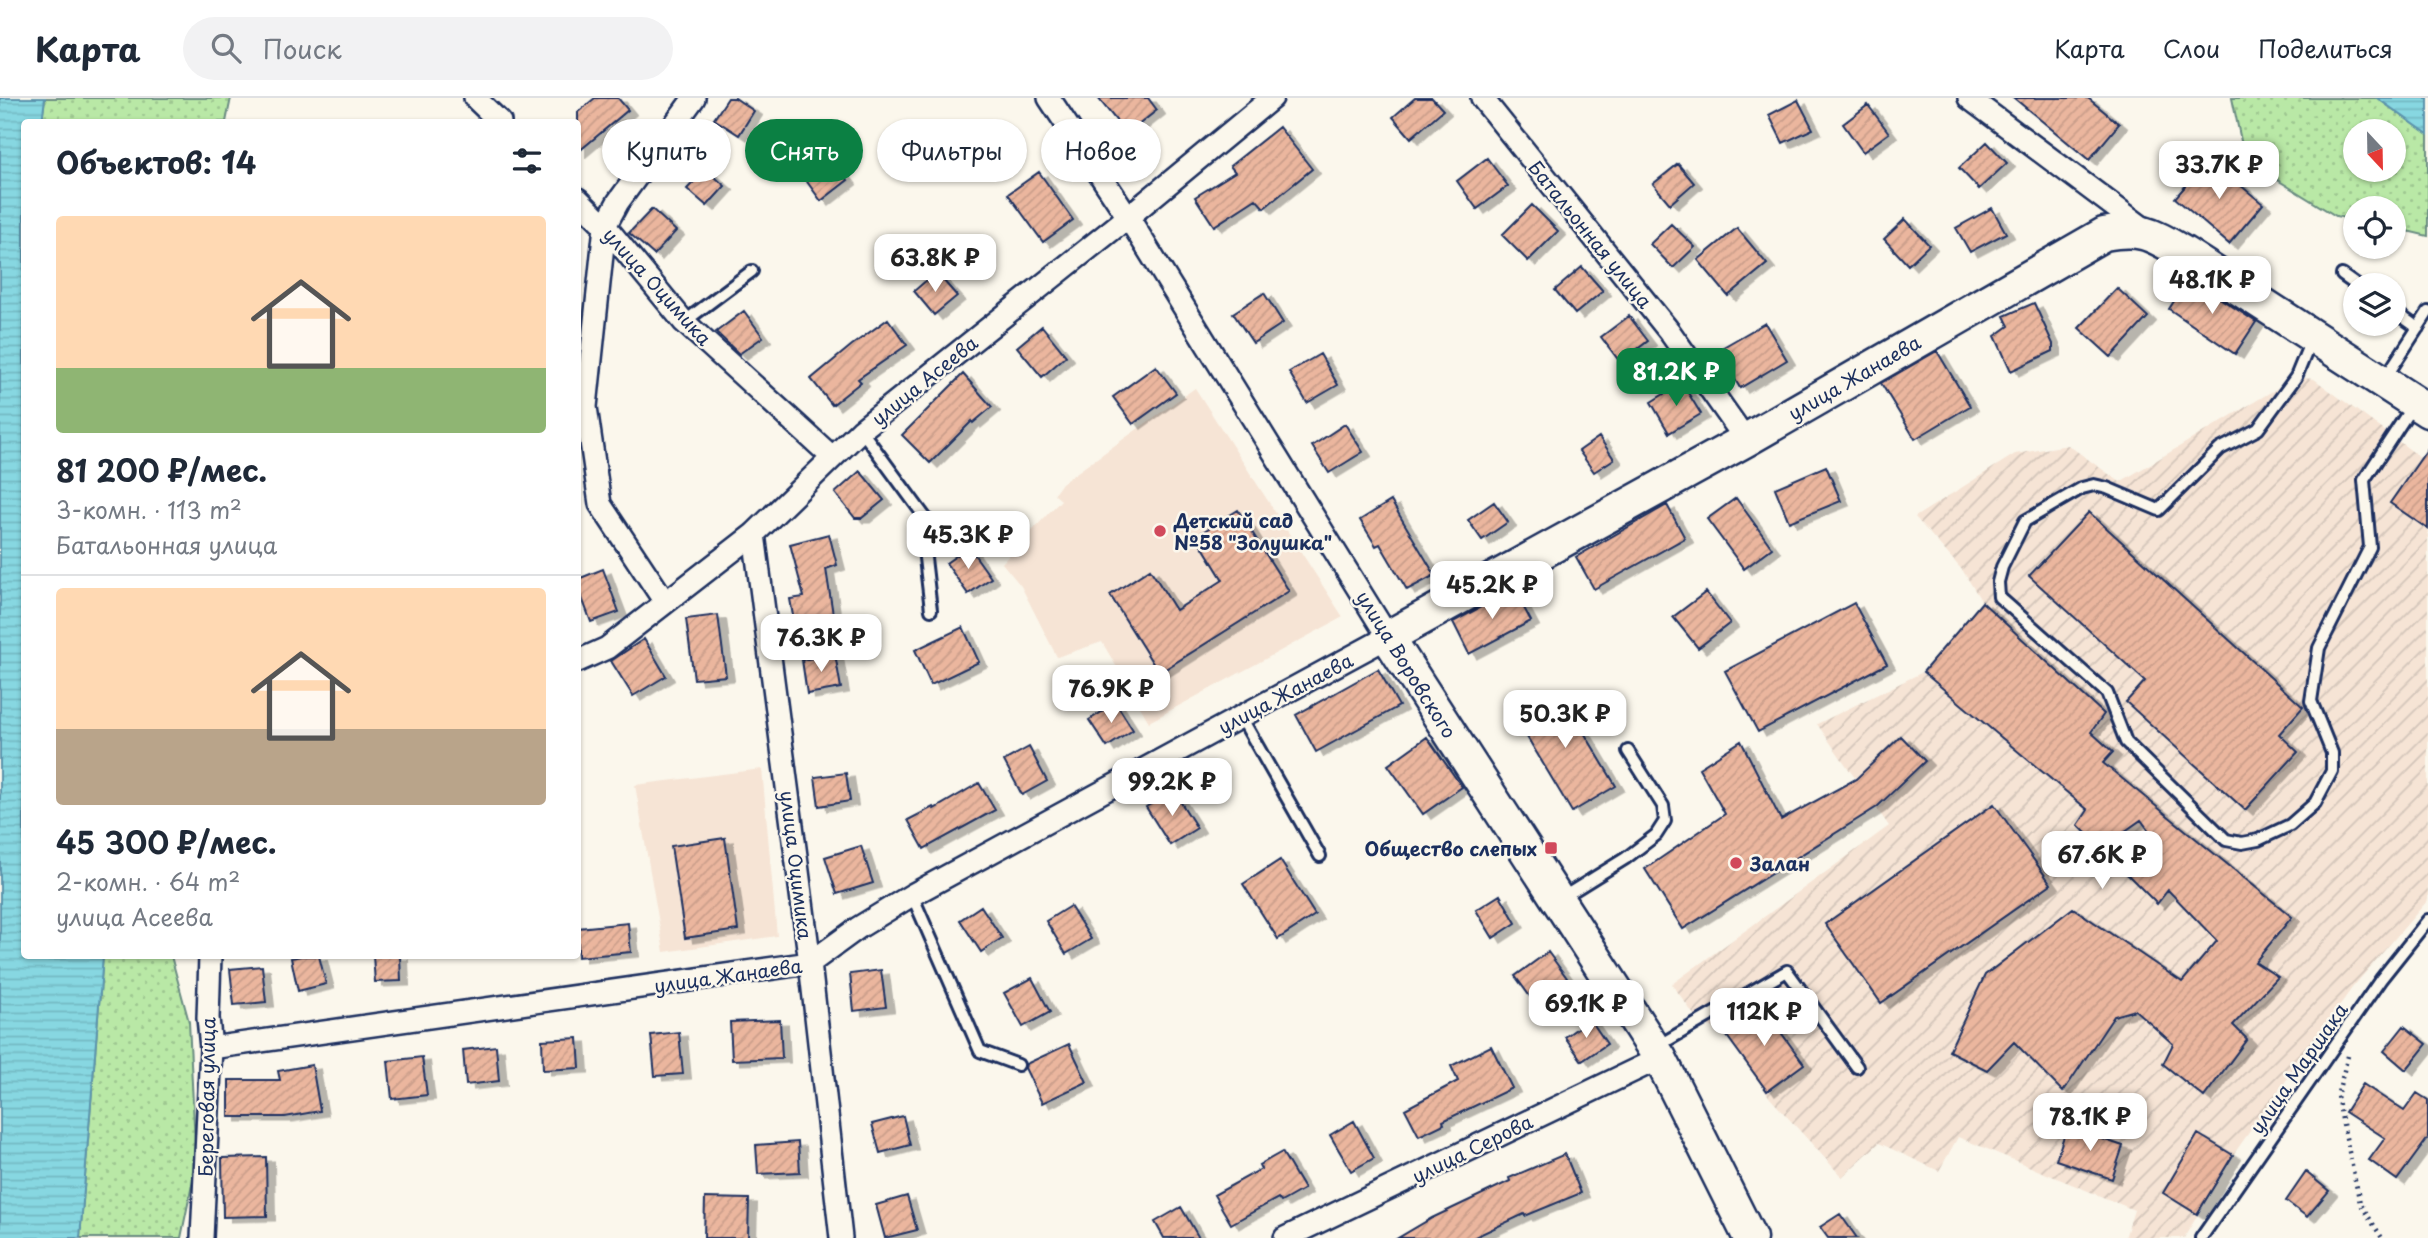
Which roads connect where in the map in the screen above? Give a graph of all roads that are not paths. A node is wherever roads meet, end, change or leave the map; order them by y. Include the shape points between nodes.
1 (475, 98) edge
2 (694, 98) edge
3 (1049, 98) edge
4 (1272, 98) edge
5 (1482, 98) edge
6 (1969, 98) edge
7 (497, 119) edge
8 (581, 202) edge
9 (1128, 217) junction
10 (605, 226) junction
11 (2148, 233) junction
12 (752, 271) dead end
13 (2428, 312) edge
14 (2406, 320) edge
15 (684, 322) junction
16 (2418, 328) junction
17 (2313, 337) junction
18 (2383, 382) junction
19 (582, 407) edge
20 (2421, 407) edge
21 (861, 430) junction
22 (1746, 440) junction
23 (832, 457) junction
24 (754, 534) junction
25 (665, 602) junction
26 (931, 610) dead end
27 (1388, 637) junction
28 (581, 661) edge
29 (1241, 718) junction
30 (1628, 751) dead end
31 (1320, 856) dead end
32 (912, 895) junction
33 (1558, 900) junction
34 (2428, 920) edge
35 (210, 959) edge
36 (810, 963) junction
37 (211, 1048) junction
38 (1657, 1053) junction
39 (1018, 1065) dead end
40 (1857, 1067) dead end
41 (202, 1238) edge
42 (841, 1238) edge
43 (1285, 1238) edge
44 (1750, 1238) edge
45 (2201, 1238) edge

1 - 7 street
2 - 10 street
3 - 9 street, улица Воровского
4 - 9 street, улица Асеева
5 - 22 street, Батальонная улица via 1669,331
6 - 11 street
8 - 10 street, улица Оцимика
9 - 21 street, улица Асеева
9 - 27 street, улица Воровского
10 - 15 street, улица Оцимика
10 - 19 street
11 - 17 street
11 - 22 street, улица Жанаева via 2104,234
12 - 15 lane
13 - 16 lane
14 - 16 lane
15 - 23 street, улица Оцимика
16 - 18 lane
17 - 18 street
17 - 20 lane via 2296,377 2258,429 2220,449 2159,510 2107,488 2082,488 2025,522 1997,582 1999,597 2107,693 2126,741 2226,840 2242,843 2290,825 2315,803 2332,771 2332,753 2311,701 2319,648 2370,547 2364,480
18 - 20 street
19 - 25 street via 600,505
21 - 23 street, улица Асеева
21 - 26 lane via 930,524 925,558
22 - 27 street, улица Жанаева
23 - 24 street, улица Асеева
24 - 25 street, улица Асеева
24 - 36 street, улица Оцимика
25 - 28 street, улица Асеева via 607,648
27 - 29 street, улица Жанаева
27 - 33 street, улица Воровского
29 - 31 lane
29 - 32 street, улица Жанаева
30 - 33 lane via 1663,806 1665,821 1656,835 1626,858
32 - 36 street, улица Жанаева
32 - 39 lane via 980,1051
33 - 38 street, улица Воровского
34 - 45 lane, улица Маршака
35 - 37 street, Береговая улица
36 - 37 street, улица Жанаева
36 - 42 street, улица Оцимика
37 - 41 street, Береговая улица
38 - 40 lane via 1787,971
38 - 43 street, улица Серова
38 - 44 street, улица Воровского

